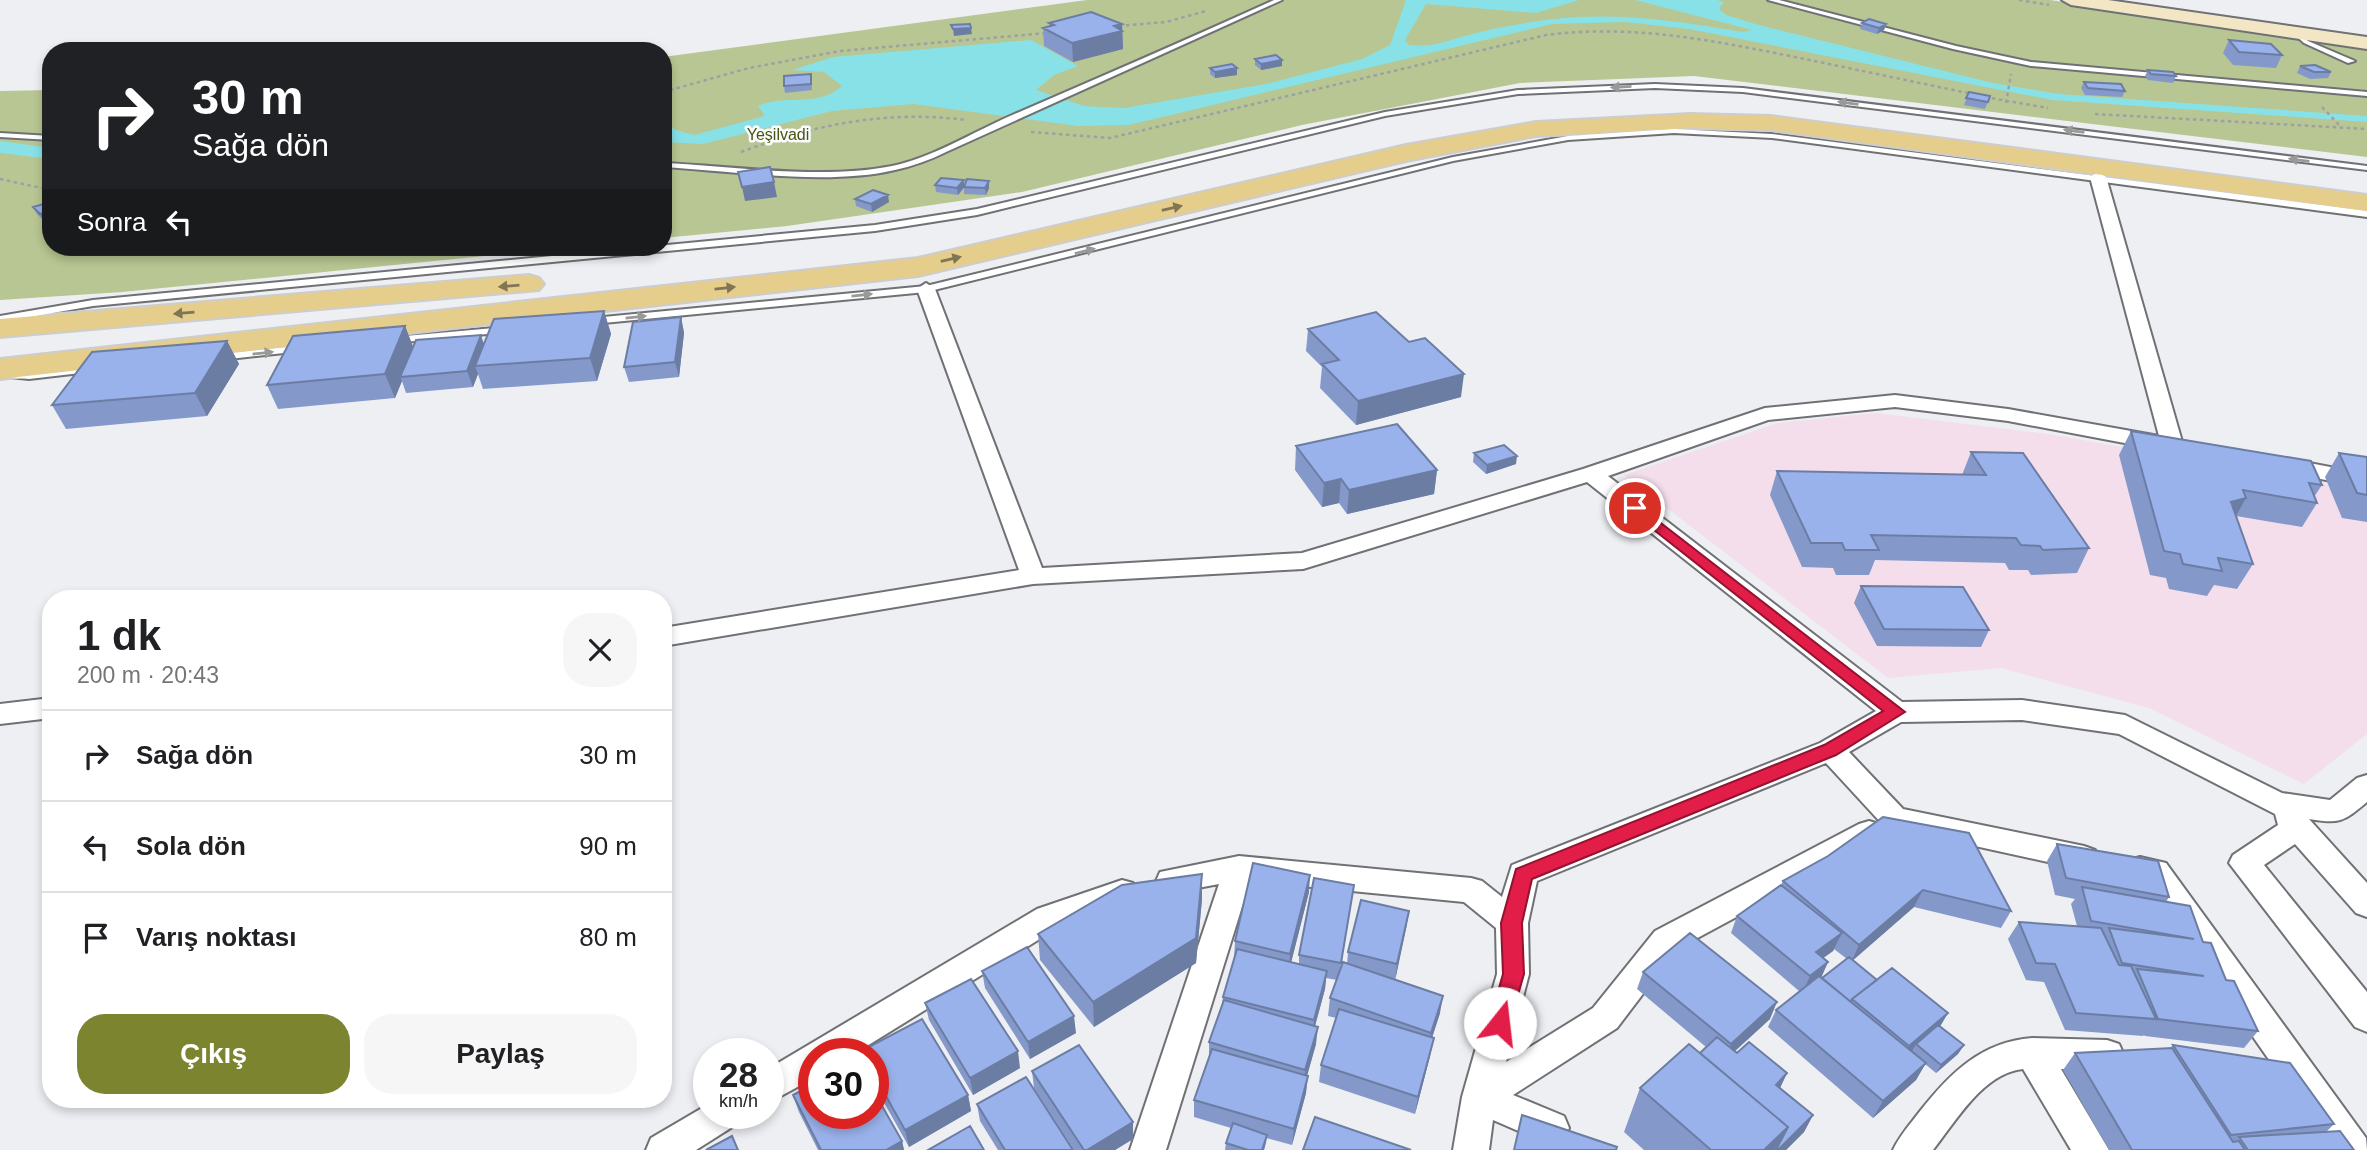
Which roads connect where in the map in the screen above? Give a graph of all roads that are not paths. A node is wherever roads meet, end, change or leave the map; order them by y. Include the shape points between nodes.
1 (1279, 0) edge
2 (1771, 0) edge
3 (2071, 0) edge
4 (2295, 32) junction
5 (2367, 43) edge
6 (2351, 61) dead end
7 (2367, 94) edge
8 (1000, 123) joint
9 (0, 135) edge
10 (42, 137) edge
11 (672, 165) edge
12 (2367, 168) edge
13 (2098, 177) junction
14 (2367, 180) edge
15 (2367, 203) edge
16 (2367, 214) edge
17 (672, 247) edge
18 (583, 256) edge
19 (926, 289) junction
20 (0, 319) edge
21 (581, 322) edge
22 (0, 328) edge
23 (512, 329) edge
24 (387, 341) edge
25 (305, 349) edge
26 (208, 358) edge
27 (139, 365) edge
28 (0, 371) edge
29 (2172, 445) junction
30 (2198, 450) edge
31 (2264, 462) edge
32 (1591, 474) junction
33 (2367, 481) edge
34 (1033, 576) junction
35 (672, 636) edge
36 (42, 709) edge
37 (1896, 712) junction
38 (0, 714) edge
39 (1830, 750) junction
40 (2367, 786) edge
41 (2276, 803) junction
42 (1894, 818) junction
43 (2298, 827) junction
44 (1239, 868) junction
45 (2367, 904) edge
46 (1512, 923) junction
47 (2367, 1017) edge
48 (850, 1038) edge
49 (2032, 1053) junction
50 (2140, 1056) edge
51 (2248, 1059) edge
52 (2288, 1060) junction
53 (1479, 1097) junction
54 (699, 1129) edge
55 (1584, 1142) edge
56 (1145, 1147) edge
57 (664, 1150) edge
58 (1471, 1150) edge
59 (1911, 1150) edge
60 (2091, 1150) edge
61 (2353, 1150) edge

1 - 8 lane
2 - 7 lane via 2031,64
3 - 4 street
4 - 5 street
4 - 6 lane via 2306,42
8 - 11 lane via 939,155 876,171
9 - 10 lane
12 -> 17 lane via 1743,90 1654,86 1518,92 1385,114 977,212 875,228
13 - 16 lane
19 -> 13 lane via 1453,159 1568,138 1674,131 1772,136
13 - 29 street
14 -> 22 main road via 1757,105 1641,100 1541,106 1421,125 986,232 861,257
28 -> 15 main road via 918,267 1406,153 1536,130 1690,121 1771,123
18 -> 20 lane via 93,303
21 -> 19 lane
19 - 34 street
23 - 24 lane
26 -> 25 lane
27 - 28 lane via 29,376
29 - 30 street
29 - 32 street via 2008,415 1895,401 1765,414
31 - 33 street
32 - 34 street via 1303,561
32 - 37 street
34 - 35 street
36 - 38 street
37 - 39 street
37 - 41 street via 2022,710 2125,725
39 - 42 street
39 - 46 street via 1523,874
40 - 41 street via 2335,812
41 - 43 street
42 - 52 street via 2155,872
42 - 53 street via 1666,940 1605,1018
43 - 45 street
43 - 47 street via 2244,863
44 - 46 street via 1471,890
44 - 48 street via 1134,888 1048,918
44 - 56 street
46 - 53 street via 1513,974
49 - 50 street
49 - 59 street via 2014,1052 1979,1070
49 - 60 street
51 - 52 street
52 - 61 street
53 - 55 street
53 - 58 street
54 - 57 street

